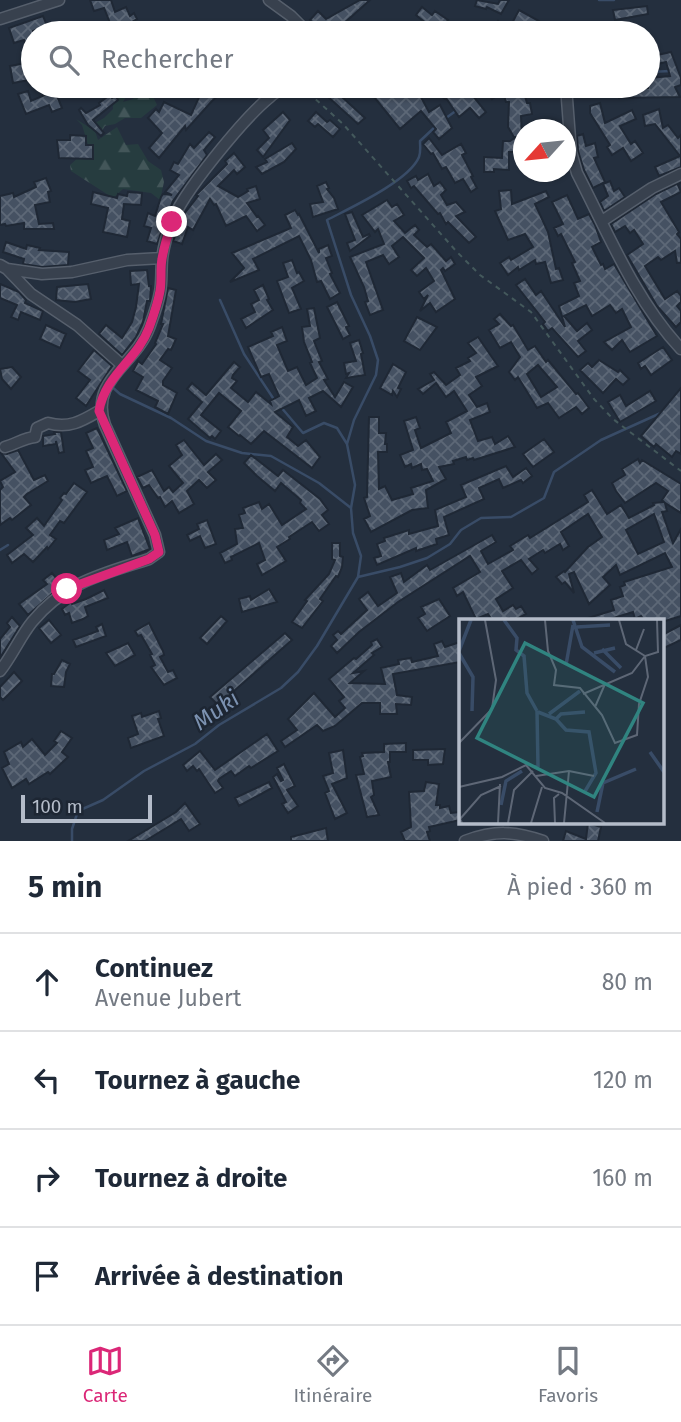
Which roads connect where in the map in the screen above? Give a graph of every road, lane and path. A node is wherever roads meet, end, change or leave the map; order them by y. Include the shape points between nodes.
1 (59, 0) edge
2 (268, 0) edge
3 (0, 19) edge
4 (297, 21) edge
5 (268, 98) edge
6 (314, 98) edge
7 (567, 98) edge
8 (681, 174) edge
9 (602, 222) junction
10 (162, 258) junction
11 (4, 267) edge
12 (681, 349) edge
13 (122, 365) junction
14 (99, 411) junction
15 (5, 447) dead end
16 (681, 471) edge
17 (0, 671) edge
18 (465, 841) edge
19 (543, 841) edge

1 - 3 street
2 - 4 street
5 - 10 street via 187,195 172,222
6 - 16 path via 480,275 531,312 613,419
7 - 9 street via 571,152
8 - 9 street
9 - 12 street via 639,293
10 - 11 street via 42,274
10 - 13 street via 160,292 148,330
11 - 13 street via 31,294 77,325
13 - 14 street via 101,398
14 - 15 street via 78,424 48,423 37,428 36,437
14 - 17 street via 159,552 67,589 31,624
18 - 19 street via 499,832

